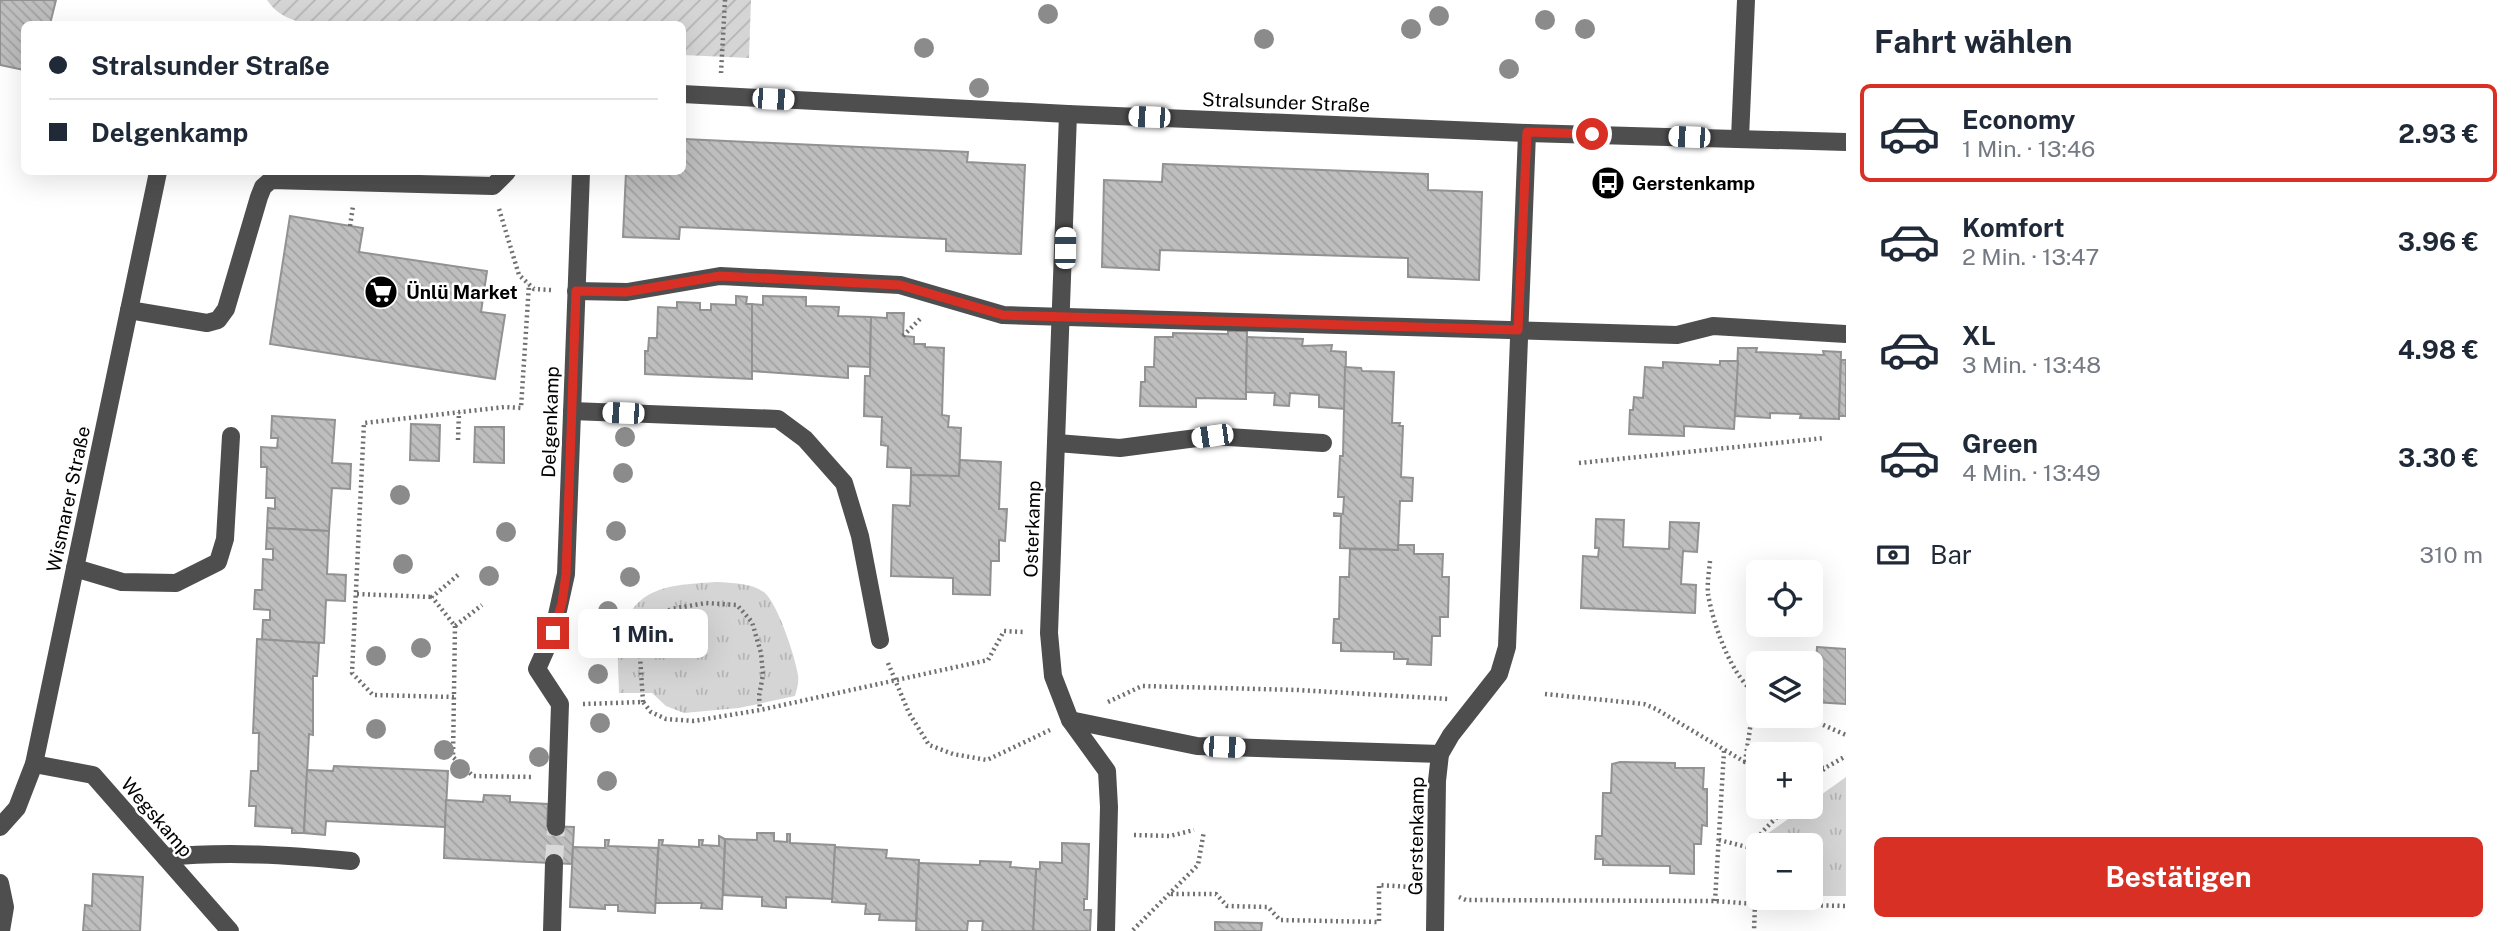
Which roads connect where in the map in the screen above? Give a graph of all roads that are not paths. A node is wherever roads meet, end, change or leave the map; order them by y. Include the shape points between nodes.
1 (1746, 0) edge
2 (686, 94) edge
3 (1068, 114) junction
4 (1527, 132) junction
5 (1740, 138) junction
6 (1846, 142) edge
7 (158, 175) edge
8 (504, 175) edge
9 (581, 175) edge
10 (576, 291) junction
11 (129, 310) junction
12 (1062, 317) junction
13 (1518, 330) junction
14 (1846, 334) edge
15 (572, 411) junction
16 (231, 436) dead end
17 (1057, 443) junction
18 (1323, 443) dead end
19 (75, 568) junction
20 (880, 640) road end
21 (1070, 720) junction
22 (1440, 754) junction
23 (34, 764) junction
24 (0, 827) edge
25 (556, 827) tunnel mouth
26 (165, 857) junction
27 (351, 861) dead end
28 (554, 863) tunnel mouth
29 (0, 883) edge
30 (1, 931) edge
31 (230, 931) edge
32 (552, 931) edge
33 (1106, 931) edge
34 (1435, 931) edge

1 - 5 street
2 - 3 street, Stralsunder Straße
3 - 4 street, Stralsunder Straße
3 - 12 street, Osterkamp
4 - 5 street, Stralsunder Straße
4 - 13 street, Gerstenkamp
5 - 6 street, Stralsunder Straße
7 - 11 street, Wismarer Straße
8 - 11 street via 493,186 271,180 258,197 226,309 218,320 207,323
9 - 10 street, Delgenkamp
10 - 12 street via 626,292 720,276 900,285 1003,315
10 - 15 street, Delgenkamp
11 - 19 street, Wismarer Straße
12 - 13 street
12 - 17 street, Osterkamp
13 - 14 street via 1677,335 1713,326
13 - 22 street, Gerstenkamp via 1507,647 1499,674
15 - 20 street via 778,419 805,439 844,483 860,536
15 - 25 street, Delgenkamp via 566,574 553,633 537,669 560,704
16 - 19 street via 225,539 218,562 176,583 122,582
17 - 18 street via 1120,448 1212,436
17 - 21 street, Osterkamp via 1049,633 1052,676
19 - 23 street, Wismarer Straße
21 - 22 street via 1197,746
21 - 33 street, Osterkamp via 1107,771
22 - 34 street, Gerstenkamp
23 - 24 street, Wismarer Straße via 17,808
23 - 26 street, Wegskamp via 93,775
26 - 27 street via 205,853
26 - 31 street, Wegskamp
28 - 32 street
29 - 30 street via 5,907

